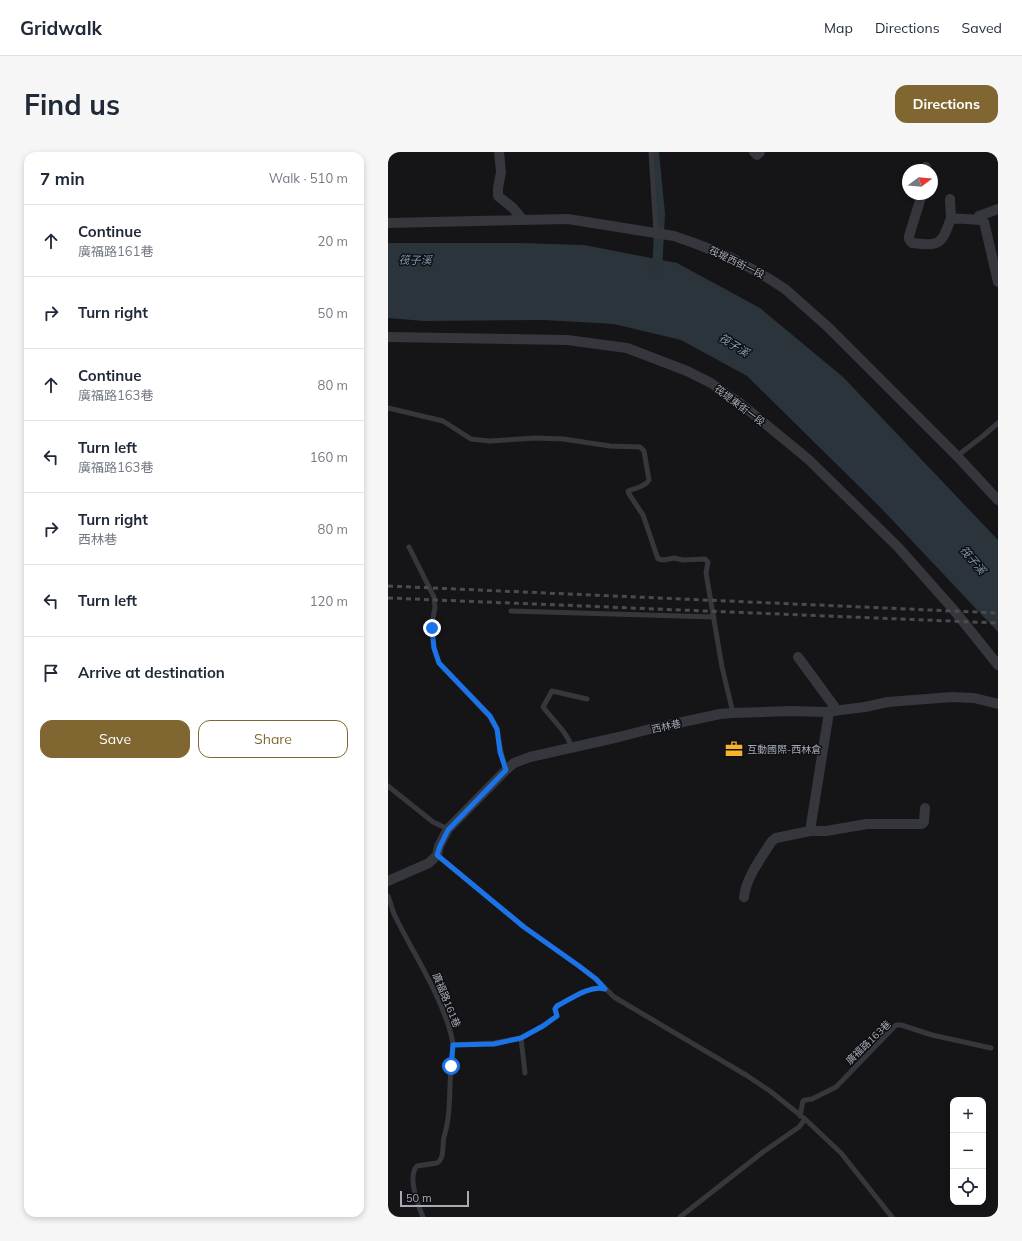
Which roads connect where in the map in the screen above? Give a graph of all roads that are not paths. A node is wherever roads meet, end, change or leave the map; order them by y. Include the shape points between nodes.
1 (499, 152) edge
2 (651, 152) edge
3 (754, 152) edge
4 (760, 152) edge
5 (950, 199) dead end
6 (920, 200) edge
7 (998, 209) edge
8 (951, 218) junction
9 (522, 220) junction
10 (980, 220) junction
11 (388, 223) edge
12 (656, 232) junction
13 (998, 282) edge
14 (388, 337) edge
15 (388, 408) edge
16 (998, 423) edge
17 (957, 456) junction
18 (998, 500) edge
19 (409, 548) dead end
20 (511, 611) dead end
21 (714, 617) junction
22 (798, 657) dead end
23 (998, 665) edge
24 (587, 699) dead end
25 (998, 704) edge
26 (832, 711) junction
27 (734, 713) junction
28 (572, 748) junction
29 (506, 770) junction
30 (388, 786) edge
31 (925, 808) dead end
32 (448, 830) junction
33 (810, 831) junction
34 (437, 855) junction
35 (388, 881) edge
36 (388, 896) edge
37 (744, 897) dead end
38 (605, 989) junction
39 (521, 1038) junction
40 (453, 1045) junction
41 (990, 1048) dead end
42 (525, 1073) dead end
43 (800, 1116) junction
44 (805, 1120) junction
45 (423, 1217) edge
46 (680, 1217) edge
47 (892, 1217) edge

1 - 9 street via 501,172 498,196 513,208
2 - 12 lane
3 - 4 street via 757,155
5 - 8 street
6 - 8 street via 909,236 912,243 925,245 942,240
7 - 10 street via 979,216
8 - 10 street
9 - 11 street, 筏堤西街一段
9 - 12 street, 筏堤西街一段 via 568,219
10 - 13 street via 986,226
12 - 17 street, 筏堤西街一段 via 720,253 785,289 828,327
14 - 23 street, 筏堤東街一段 via 567,340 619,347 687,371 711,383 740,403 808,459 898,547
15 - 21 lane via 443,421 471,439 563,439 610,446 640,447 644,451 649,480 647,484 628,491 629,494 645,521 658,559 705,559 708,562 706,573
16 - 17 lane
17 - 18 street, 筏堤西街一段
19 - 29 lane via 434,598 432,628 439,663 490,716 497,729 500,752
20 - 21 lane
21 - 27 lane via 722,667
22 - 26 street via 834,706
24 - 28 lane via 552,691 543,707 566,735
25 - 26 street, 西林巷 via 974,698 952,697 888,702
26 - 27 street, 西林巷
26 - 33 street
27 - 28 street, 西林巷 via 650,729
28 - 29 street, 西林巷 via 530,757 514,763
29 - 32 street, 西林巷
30 - 32 lane via 433,822
31 - 33 street via 922,824 867,824
32 - 34 street, 西林巷
33 - 37 street via 783,836 772,841 745,889
34 - 35 street via 428,863
34 - 38 lane via 524,927 596,979
36 - 40 lane, 廣福路161巷 via 395,916 430,980 446,1017
38 - 39 lane via 588,990 557,1006 557,1016
38 - 43 lane via 614,997 746,1075
39 - 40 lane via 494,1044
39 - 42 lane
40 - 45 lane, 廣福路161巷 via 448,1127 442,1158 437,1163 417,1166 413,1171 417,1206
41 - 43 lane, 廣福路163巷 via 901,1025 896,1026 836,1086 803,1101
43 - 44 lane
44 - 46 lane
44 - 47 lane via 841,1154

